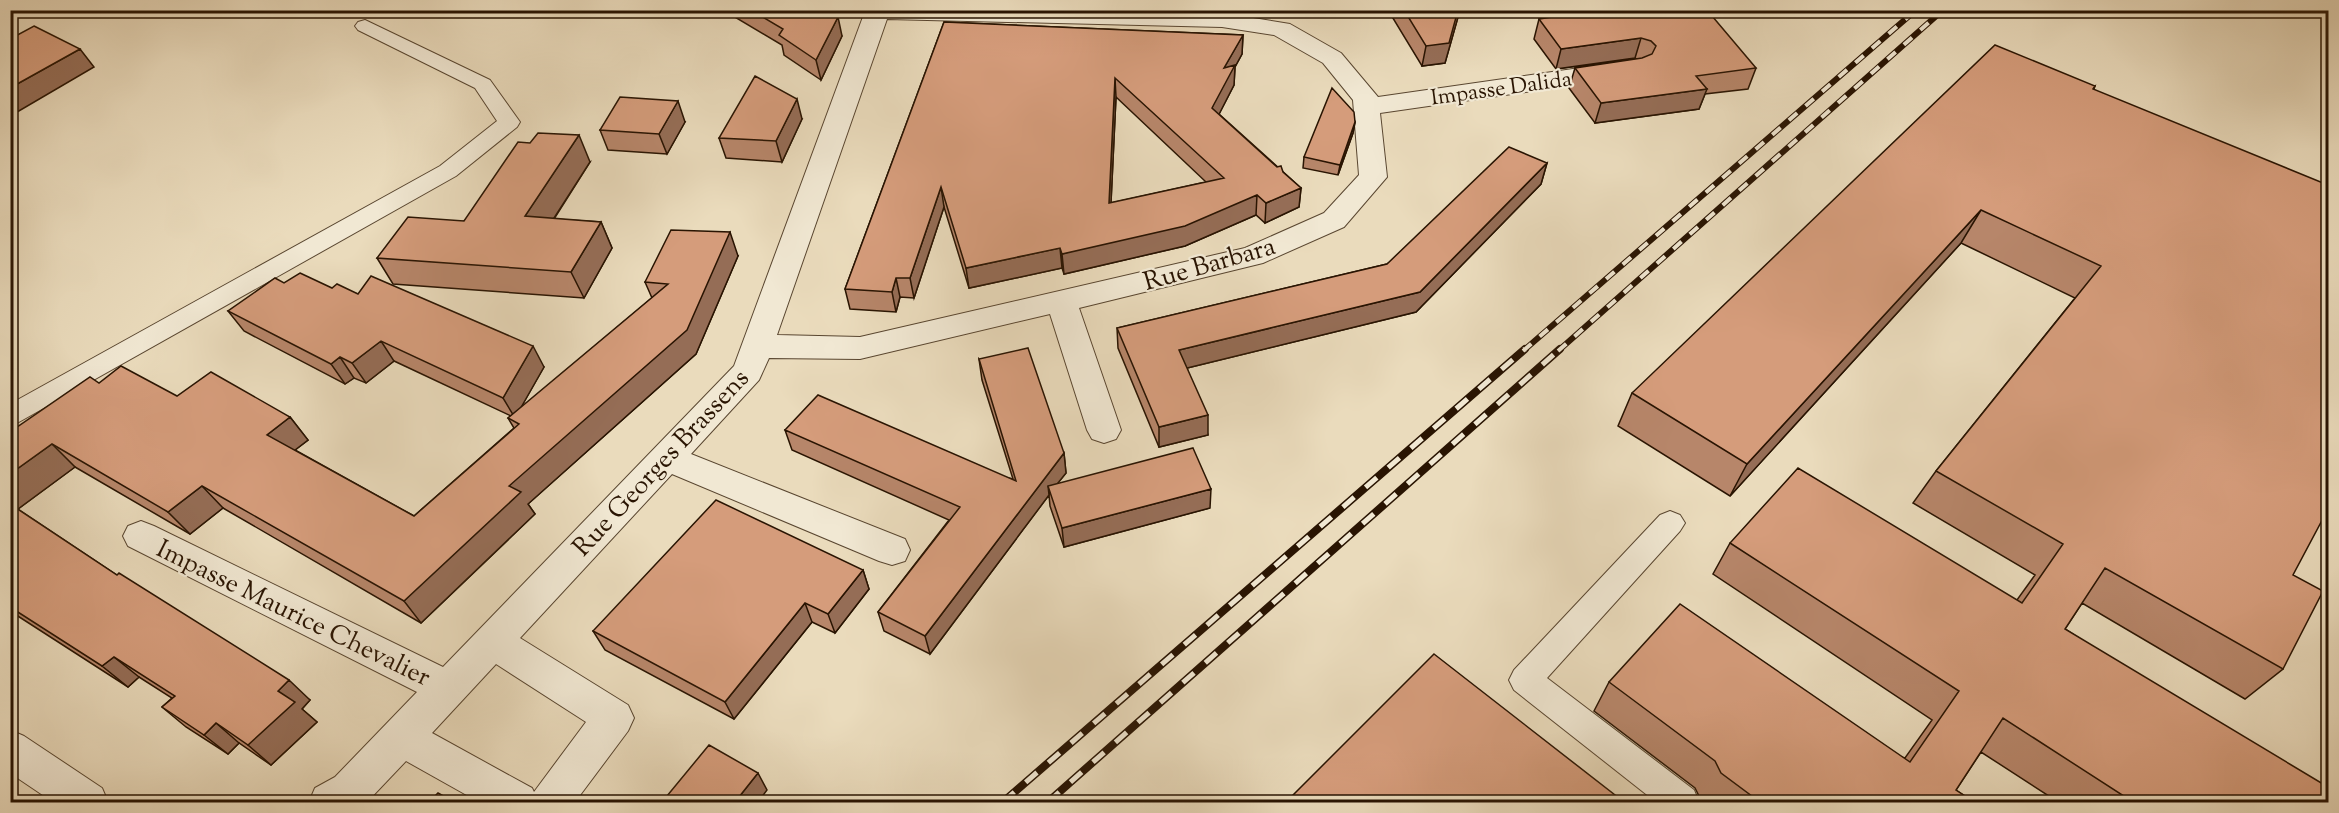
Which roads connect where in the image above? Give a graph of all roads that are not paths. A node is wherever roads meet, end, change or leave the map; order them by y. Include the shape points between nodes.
1 (876, 11) edge
2 (1001, 13) edge
3 (365, 26) dead end
4 (1635, 68) edge
5 (1366, 107) junction
6 (1061, 301) junction
7 (757, 346) junction
8 (10, 417) edge
9 (1104, 430) dead end
10 (667, 458) junction
11 (1670, 523) dead end
12 (141, 536) dead end
13 (892, 550) dead end
14 (492, 641) junction
15 (447, 688) junction
16 (402, 737) junction
17 (10, 749) edge
18 (87, 802) edge
19 (330, 802) edge
20 (517, 802) edge
21 (550, 802) edge
22 (1682, 802) edge

1 - 2 street, Rue Barbara
1 - 7 street, Rue Georges Brassens
2 - 5 street, Rue Barbara via 1222,20 1281,29 1332,58 1366,99
3 - 8 lane via 483,84 509,122 448,171
4 - 5 street, Impasse Dalida
5 - 6 street, Rue Barbara via 1373,177 1334,220 1253,256
6 - 7 street, Rue Barbara via 860,348
6 - 9 street
7 - 10 street, Rue Georges Brassens via 748,372
10 - 13 street
10 - 14 street, Rue Georges Brassens
11 - 22 lane via 1525,680
12 - 15 street, Impasse Maurice Chevalier
14 - 15 street, Rue Georges Brassens
14 - 21 street via 614,718
15 - 16 street, Rue Georges Brassens
16 - 19 street, Rue Georges Brassens via 350,791
16 - 20 street
17 - 18 street

